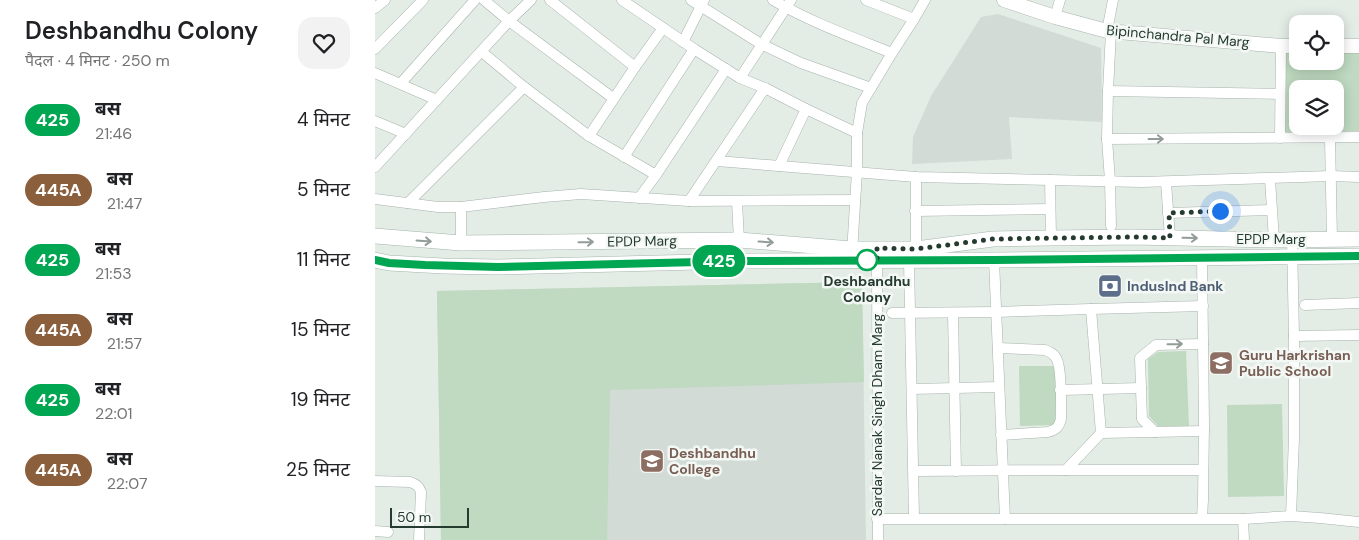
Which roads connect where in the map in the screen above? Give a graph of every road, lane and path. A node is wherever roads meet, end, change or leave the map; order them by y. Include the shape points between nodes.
1 (385, 0) edge
2 (423, 0) edge
3 (475, 0) edge
4 (484, 0) edge
5 (531, 0) edge
6 (550, 0) edge
7 (622, 0) edge
8 (691, 0) edge
9 (773, 0) edge
10 (866, 0) edge
11 (925, 0) edge
12 (1060, 0) edge
13 (1113, 0) edge
14 (1012, 1) edge
15 (703, 4) edge
16 (788, 4) edge
17 (375, 8) edge
18 (1055, 17) junction
19 (915, 19) junction
20 (509, 21) junction
21 (663, 28) junction
22 (1109, 31) junction
23 (683, 42) junction
24 (761, 44) junction
25 (1281, 46) junction
26 (1289, 46) edge
27 (1344, 46) edge
28 (1359, 46) edge
29 (375, 49) edge
30 (694, 49) junction
31 (482, 52) junction
32 (892, 53) junction
33 (635, 67) junction
34 (726, 69) junction
35 (375, 73) edge
36 (740, 78) junction
37 (401, 83) junction
38 (524, 87) junction
39 (765, 88) junction
40 (871, 88) junction
41 (1108, 91) junction
42 (1280, 94) junction
43 (613, 98) junction
44 (437, 100) junction
45 (806, 109) junction
46 (375, 120) edge
47 (857, 133) junction
48 (406, 134) junction
49 (589, 136) junction
50 (1359, 137) edge
51 (1280, 138) junction
52 (1330, 138) junction
53 (1107, 139) junction
54 (624, 157) junction
55 (717, 162) junction
56 (376, 164) edge
57 (779, 166) junction
58 (857, 171) junction
59 (655, 175) junction
60 (1331, 176) junction
61 (916, 177) junction
62 (1359, 177) edge
63 (1270, 179) junction
64 (1050, 180) junction
65 (1110, 181) junction
66 (1167, 182) junction
67 (639, 198) junction
68 (375, 199) edge
69 (855, 200) junction
70 (689, 201) junction
71 (737, 202) junction
72 (408, 203) junction
73 (461, 207) junction
74 (1050, 209) junction
75 (1271, 210) junction
76 (915, 211) junction
77 (1169, 213) junction
78 (1111, 226) dead end
79 (375, 236) edge
80 (1051, 238) junction
81 (1170, 238) junction
82 (1332, 239) junction
83 (1359, 239) edge
84 (739, 240) junction
85 (1274, 240) junction
86 (1292, 240) junction
87 (461, 243) junction
88 (877, 254) junction
89 (851, 255) junction
90 (912, 255) junction
91 (1359, 256) edge
92 (1203, 257) junction
93 (1291, 257) junction
94 (375, 260) edge
95 (994, 260) junction
96 (1359, 303) edge
97 (1305, 305) dead end
98 (1203, 306) junction
99 (1091, 309) junction
100 (996, 312) junction
101 (892, 313) dead end
102 (910, 313) junction
103 (953, 313) junction
104 (1359, 335) edge
105 (1294, 336) junction
106 (1203, 344) junction
107 (998, 348) junction
108 (999, 387) junction
109 (955, 388) junction
110 (1097, 388) junction
111 (1141, 388) junction
112 (912, 389) junction
113 (1061, 390) junction
114 (1204, 427) junction
115 (1155, 432) junction
116 (1101, 433) junction
117 (1001, 435) junction
118 (1003, 470) junction
119 (1066, 470) junction
120 (1203, 470) junction
121 (914, 471) junction
122 (956, 471) junction
123 (375, 481) edge
124 (1291, 516) junction
125 (914, 518) junction
126 (1202, 518) junction
127 (877, 519) junction
128 (1005, 519) junction
129 (1243, 519) junction
130 (1359, 522) edge
131 (375, 532) edge
132 (388, 532) dead end
133 (419, 540) edge
134 (878, 540) edge
135 (1243, 540) edge

1 - 17 street
2 - 29 street
3 - 37 street
4 - 20 street
5 - 20 street
6 - 33 street
7 - 21 street
8 - 15 street
9 - 16 street
10 - 19 street
11 - 19 street
12 - 18 street
13 - 22 street
14 - 18 street, Bipinchandra Pal Marg
15 - 23 street
15 - 24 street
16 - 24 street
16 - 32 street via 835,30
18 - 22 street, Bipinchandra Pal Marg
19 - 32 street
20 - 31 street
20 - 43 street
21 - 23 street
21 - 33 street
22 - 25 street, Bipinchandra Pal Marg
22 - 41 street
23 - 30 street
24 - 36 street
24 - 40 street via 801,63
25 - 26 street, Bipinchandra Pal Marg
25 - 42 street
27 - 28 street
30 - 34 street
30 - 54 street
31 - 38 street
31 - 44 street
32 - 40 street
33 - 43 street
34 - 36 street
34 - 59 street
35 - 37 street
36 - 39 street
37 - 44 street
38 - 49 street
38 - 72 street
39 - 45 street
39 - 55 street
40 - 47 street via 862,104
41 - 42 street
41 - 53 street
42 - 51 street
43 - 49 street
44 - 48 street
45 - 47 street
45 - 57 street
46 - 48 street
47 - 58 street
48 - 56 street
49 - 54 street
50 - 52 street
51 - 52 street
53 -> 51 street
52 - 60 street
53 - 65 street
54 - 59 street
55 - 57 street
55 - 70 street
57 - 58 street
58 - 61 street
58 - 69 street
59 - 67 street
60 - 62 street
60 - 63 street
60 - 82 street
61 - 64 street
61 - 76 street
63 - 66 street
63 - 75 street
64 - 65 street
64 - 74 street
65 - 66 street
65 - 78 street
66 - 77 street
67 - 70 street
67 - 73 street via 581,194
68 - 72 street
69 - 71 street
69 - 89 street
70 - 71 street
71 - 84 street
72 - 73 street
73 - 87 street
74 - 76 street
74 - 80 street
75 - 77 street
75 - 85 street
76 - 90 street
77 - 81 street
79 -> 87 main road, EPDP Marg
80 - 81 main road, EPDP Marg
80 - 90 main road, EPDP Marg via 993,239
81 -> 85 main road, EPDP Marg
82 - 83 main road, EPDP Marg
82 - 86 main road, EPDP Marg
87 -> 84 main road, EPDP Marg
84 -> 89 main road, EPDP Marg
85 - 86 main road, EPDP Marg
86 - 93 street
88 - 89 main road, EPDP Marg
88 - 90 main road, EPDP Marg
88 - 127 street, Sardar Nanak Singh Dham Marg
89 - 94 main road, EPDP Marg via 498,267
90 - 95 main road, EPDP Marg
90 - 102 street
91 - 93 main road, EPDP Marg
92 - 93 main road, EPDP Marg
92 - 95 main road, EPDP Marg
92 - 98 street
93 - 105 street
95 - 100 street
96 - 97 street
98 - 99 street
98 - 106 street
99 - 100 street
99 - 110 street
100 - 103 street
100 - 107 street
101 - 102 street
102 - 103 street
102 - 112 street
103 - 109 street
104 - 105 street
105 - 124 street
111 -> 106 street via 1140,358 1156,345
106 - 114 street
107 - 108 street
107 - 113 street via 1051,352 1057,359
108 - 109 street
108 - 117 street
109 - 112 street
109 - 122 street
110 - 111 street
110 - 113 street
110 - 116 street
111 - 115 street via 1142,419
112 - 121 street
113 - 117 street via 1061,419 1054,430
114 - 115 street
114 - 120 street
115 - 116 street
116 - 119 street
117 - 118 street
118 - 119 street
118 - 122 street
118 - 128 street
119 - 120 street
120 - 126 street
121 - 122 street
121 - 125 street
123 - 133 street via 410,482 420,488
124 - 129 street
124 - 130 street
125 - 127 street
125 - 128 street
126 - 128 street
126 - 129 street
127 - 134 street, Sardar Nanak Singh Dham Marg
129 - 135 street
131 - 132 street

